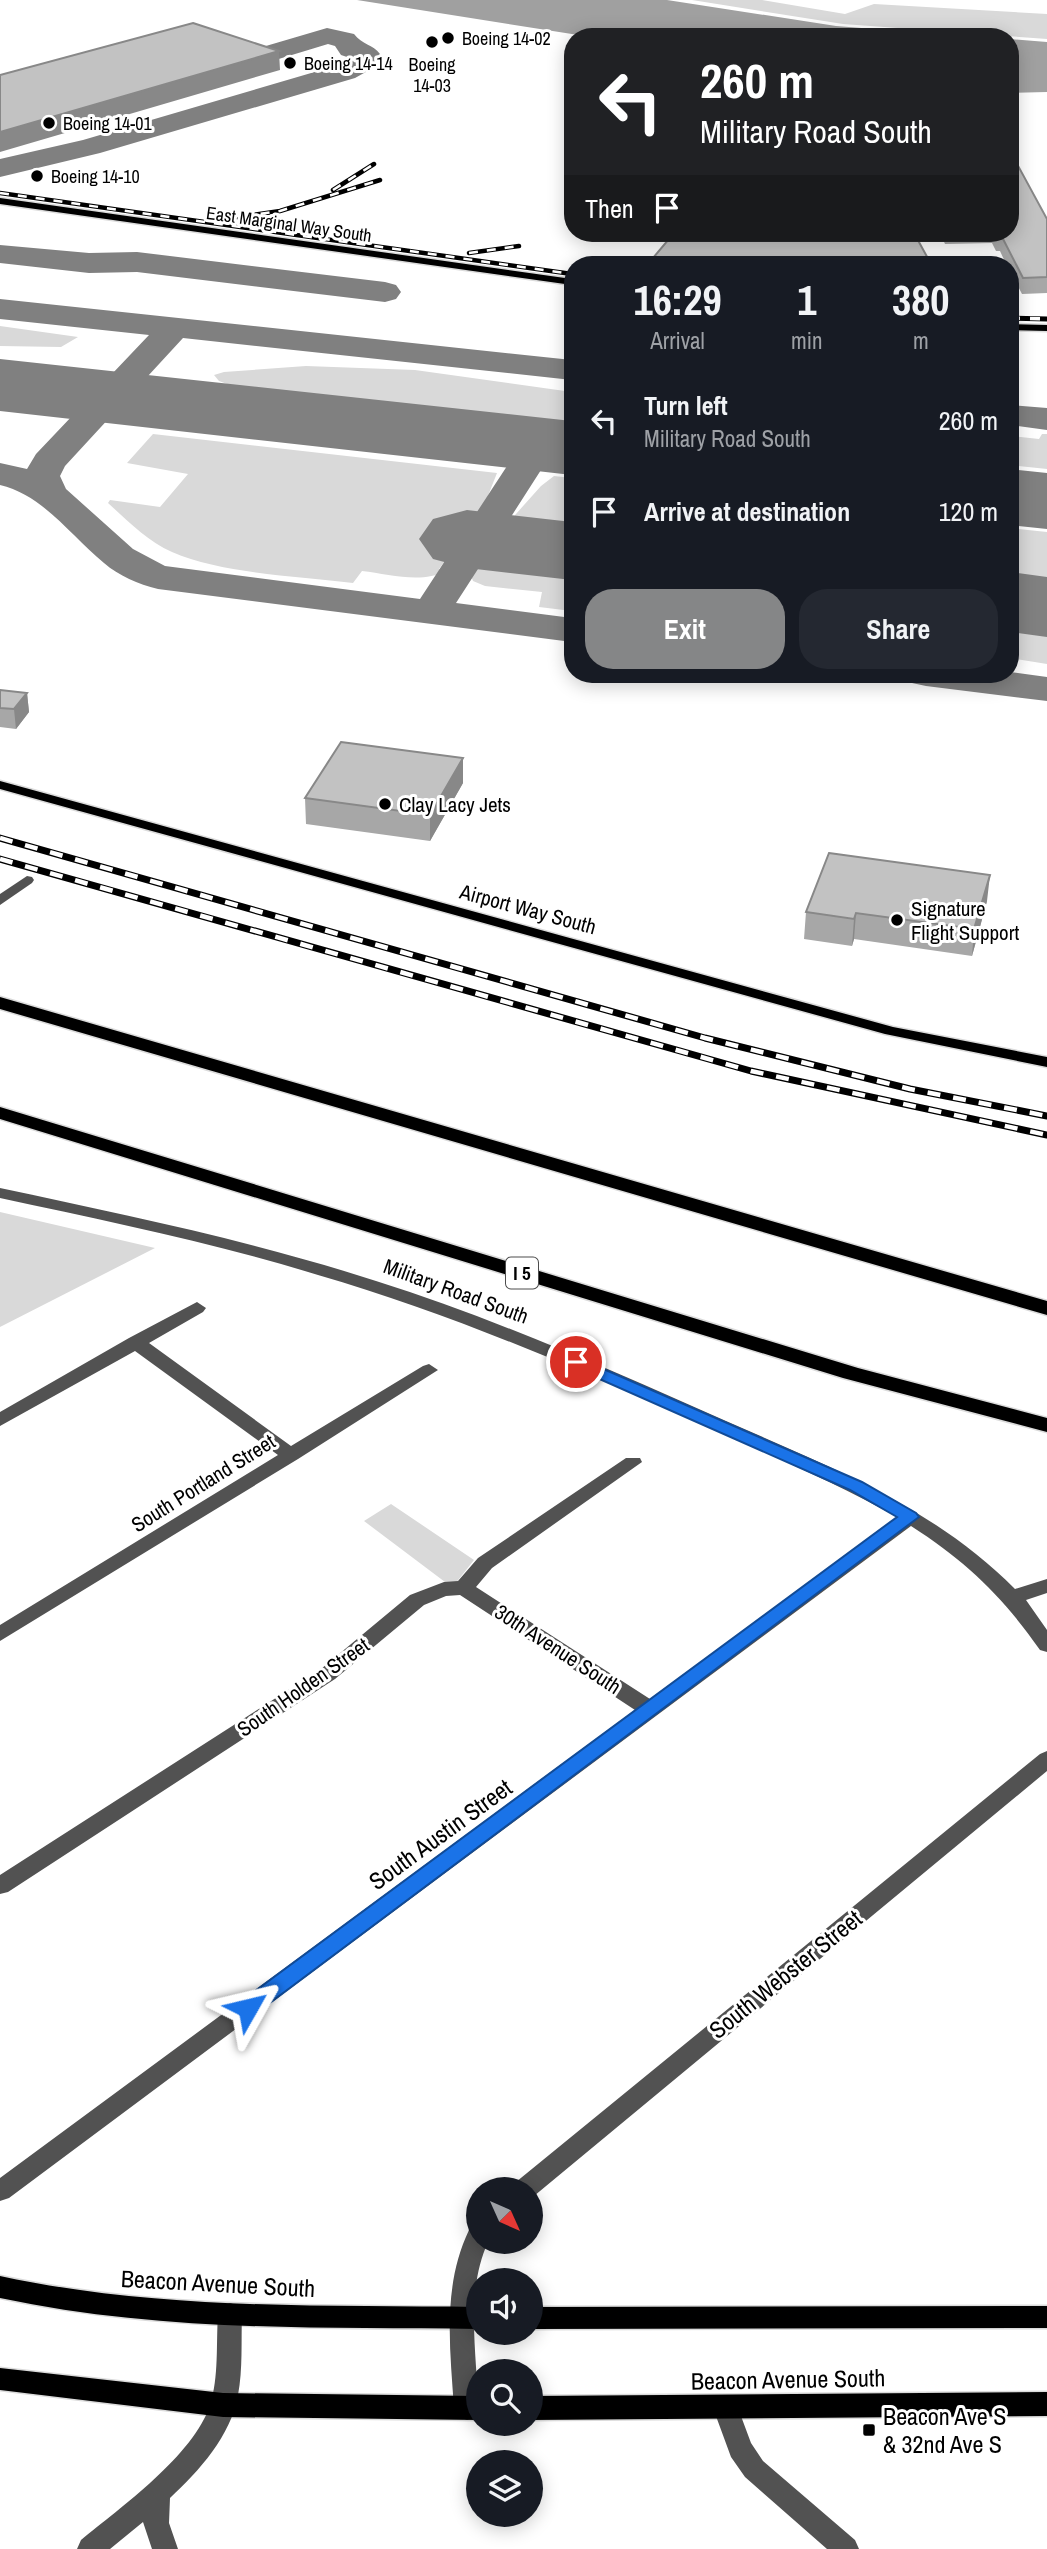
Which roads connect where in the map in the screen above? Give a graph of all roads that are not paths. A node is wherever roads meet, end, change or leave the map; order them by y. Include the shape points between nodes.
1 (0, 201) edge
2 (564, 281) edge
3 (1019, 327) edge
4 (1047, 328) edge
5 (0, 785) edge
6 (27, 880) dead end
7 (0, 901) edge
8 (0, 1003) edge
9 (1047, 1062) edge
10 (0, 1113) edge
11 (0, 1192) edge
12 (197, 1308) dead end
13 (1047, 1308) edge
14 (135, 1342) junction
15 (429, 1370) dead end
16 (0, 1419) edge
17 (1047, 1425) edge
18 (291, 1455) junction
19 (633, 1462) dead end
20 (910, 1517) junction
21 (1047, 1586) edge
22 (464, 1588) junction
23 (1011, 1598) junction
24 (0, 1634) edge
25 (1047, 1645) edge
26 (651, 1710) junction
27 (1047, 1759) edge
28 (0, 1886) edge
29 (540, 2177) edge
30 (0, 2192) edge
31 (0, 2287) edge
32 (230, 2314) junction
33 (1047, 2317) edge
34 (466, 2318) edge
35 (543, 2318) edge
36 (0, 2379) edge
37 (1047, 2403) edge
38 (223, 2405) junction
39 (466, 2408) edge
40 (543, 2408) edge
41 (726, 2408) junction
42 (157, 2492) junction
43 (90, 2549) edge
44 (165, 2549) edge
45 (846, 2549) edge

1 - 2 main road, East Marginal Way South
3 - 4 main road
5 - 9 main road, Airport Way South via 891,1031
6 - 7 street
8 - 13 highway
10 - 17 highway, I 5 via 851,1373
11 - 20 street, Military Road South via 241,1249 366,1283 469,1319 844,1480
12 - 14 street
14 - 16 street
14 - 18 street
15 - 18 street, South Portland Street
18 - 24 street, South Portland Street
19 - 22 street via 485,1563
20 - 23 street, Military Road South via 953,1545
20 - 26 street, South Austin Street
21 - 23 street
22 - 26 street, 30th Avenue South
22 - 28 street, South Holden Street via 444,1589 417,1600 328,1674
23 - 25 street, Military Road South
26 - 30 street, South Austin Street
27 - 29 street, South Webster Street
31 - 32 main road, Beacon Avenue South via 126,2309
32 - 34 main road, Beacon Avenue South
32 - 38 street
33 - 35 main road
36 - 38 main road
37 - 41 main road, Beacon Avenue South
38 - 39 main road
38 - 42 street via 193,2456
40 - 41 main road, Beacon Avenue South
41 - 45 street via 740,2449 754,2469
42 - 43 street
42 - 44 street via 156,2523

